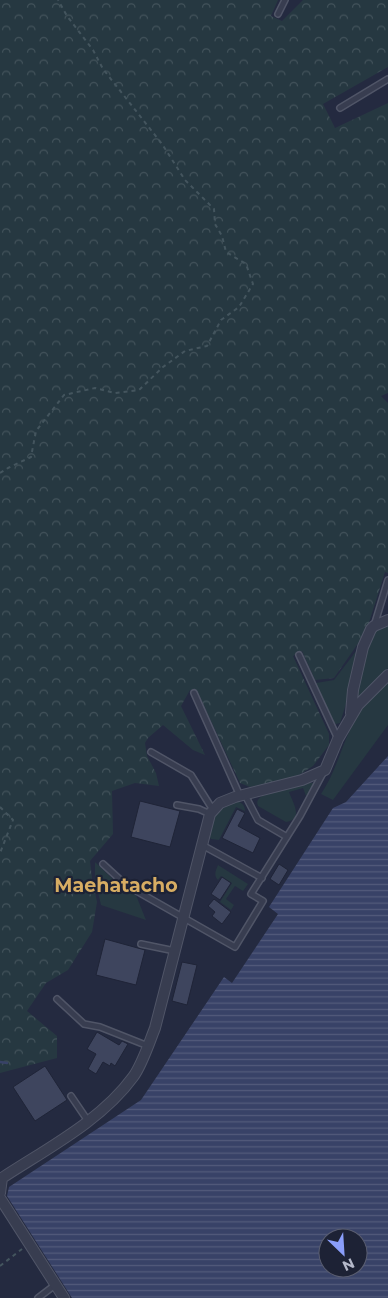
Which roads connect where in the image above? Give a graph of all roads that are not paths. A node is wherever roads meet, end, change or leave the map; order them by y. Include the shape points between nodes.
1 (285, 0) edge
2 (278, 14) dead end
3 (388, 79) edge
4 (340, 108) dead end
5 (388, 580) edge
6 (388, 620) edge
7 (374, 626) junction
8 (299, 654) dead end
9 (388, 675) edge
10 (194, 693) dead end
11 (351, 716) junction
12 (338, 739) junction
13 (152, 752) dead end
14 (325, 770) junction
15 (242, 795) junction
16 (176, 805) dead end
17 (212, 812) junction
18 (287, 837) junction
19 (202, 845) junction
20 (103, 864) dead end
21 (262, 878) junction
22 (183, 918) junction
23 (141, 944) dead end
24 (174, 951) junction
25 (57, 999) dead end
26 (148, 1046) junction
27 (71, 1096) dead end
28 (88, 1121) junction
29 (1, 1176) edge
30 (0, 1193) edge
31 (0, 1198) edge
32 (55, 1285) junction
33 (38, 1298) edge
34 (64, 1298) edge

1 - 2 lane
3 - 4 lane
5 - 7 lane
6 - 7 street
7 - 11 street via 363,647
8 - 12 lane
9 - 11 street
10 - 15 lane
11 - 12 street
12 - 14 street
13 - 17 lane via 191,775
14 - 15 street via 302,780
14 - 18 lane
15 - 17 street via 220,803
15 - 18 lane via 258,820
16 - 17 lane
17 - 19 street
18 - 21 lane
19 - 21 lane
19 - 22 street
20 - 22 lane via 126,885
21 - 22 lane via 251,894 263,901 235,947
22 - 24 street
23 - 24 lane
24 - 26 street
25 - 26 lane via 84,1024
26 - 28 street via 134,1076 111,1103
27 - 28 lane
28 - 29 street
29 - 30 street
31 - 32 street
32 - 33 lane
32 - 34 street

